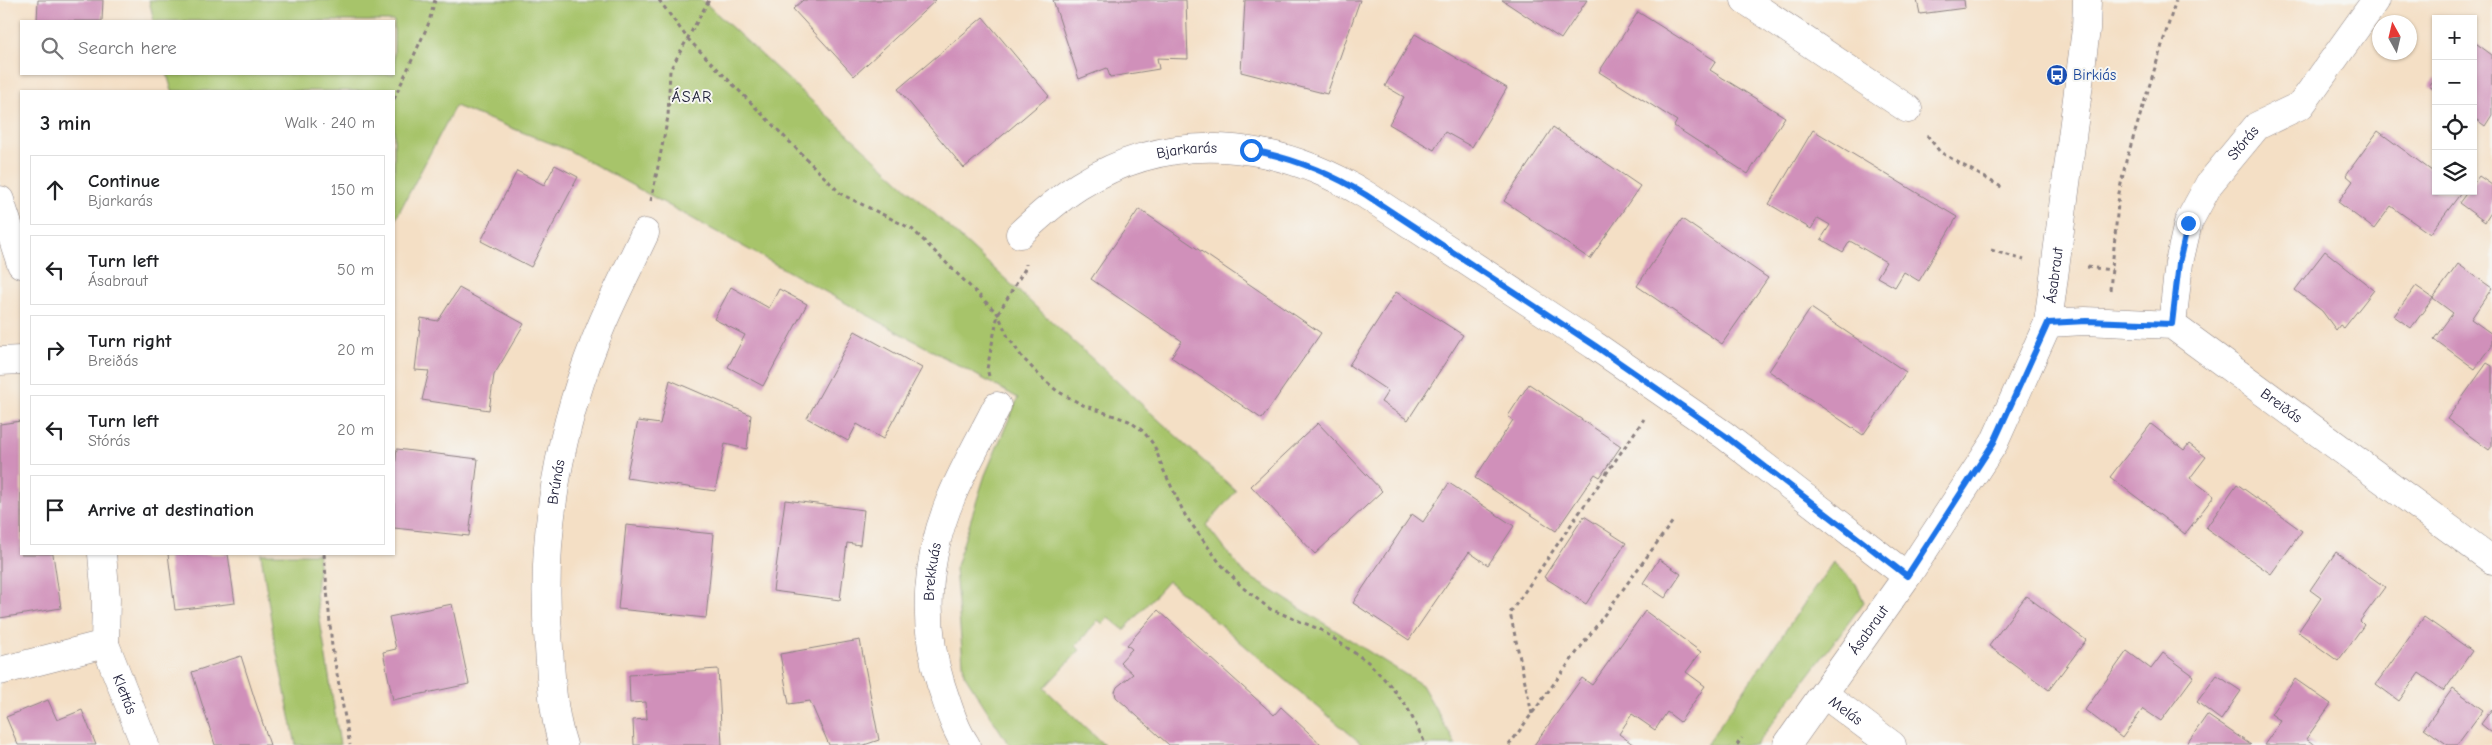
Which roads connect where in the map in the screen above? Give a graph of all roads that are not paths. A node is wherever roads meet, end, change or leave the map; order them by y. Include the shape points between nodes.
1 (1745, 0) edge
2 (2088, 0) edge
3 (2376, 0) edge
4 (1908, 109) road end
5 (0, 200) edge
6 (645, 233) road end
7 (1020, 234) road end
8 (20, 261) edge
9 (2048, 323) junction
10 (2172, 324) junction
11 (20, 360) edge
12 (0, 361) edge
13 (997, 406) road end
14 (102, 555) edge
15 (2492, 560) edge
16 (1907, 576) junction
17 (105, 644) junction
18 (0, 671) edge
19 (1825, 695) junction
20 (145, 745) edge
21 (563, 745) edge
22 (966, 745) edge
23 (1787, 745) edge
24 (1892, 745) edge

1 - 4 street
2 - 9 street, Ásabraut
3 - 10 street, Stórás via 2301,104 2257,126 2209,184 2188,223 2179,263
5 - 8 street
6 - 21 street, Brúnás via 602,323 579,390 557,472 546,576 552,684
7 - 16 street, Bjarkarás via 1048,208 1080,186 1114,168 1151,156 1188,149 1220,148 1251,150 1311,166 1360,191 1662,392 1724,435
9 - 10 street
9 - 16 street, Ásabraut via 1994,442
10 - 15 street, Breiðás
11 - 12 street
13 - 22 street, Brekkuás via 951,498 931,570 928,602 934,664
14 - 17 street, Klettás via 106,598
16 - 19 street, Ásabraut
17 - 18 street
17 - 20 street, Klettás
19 - 23 street, Ásabraut
19 - 24 street, Melás

